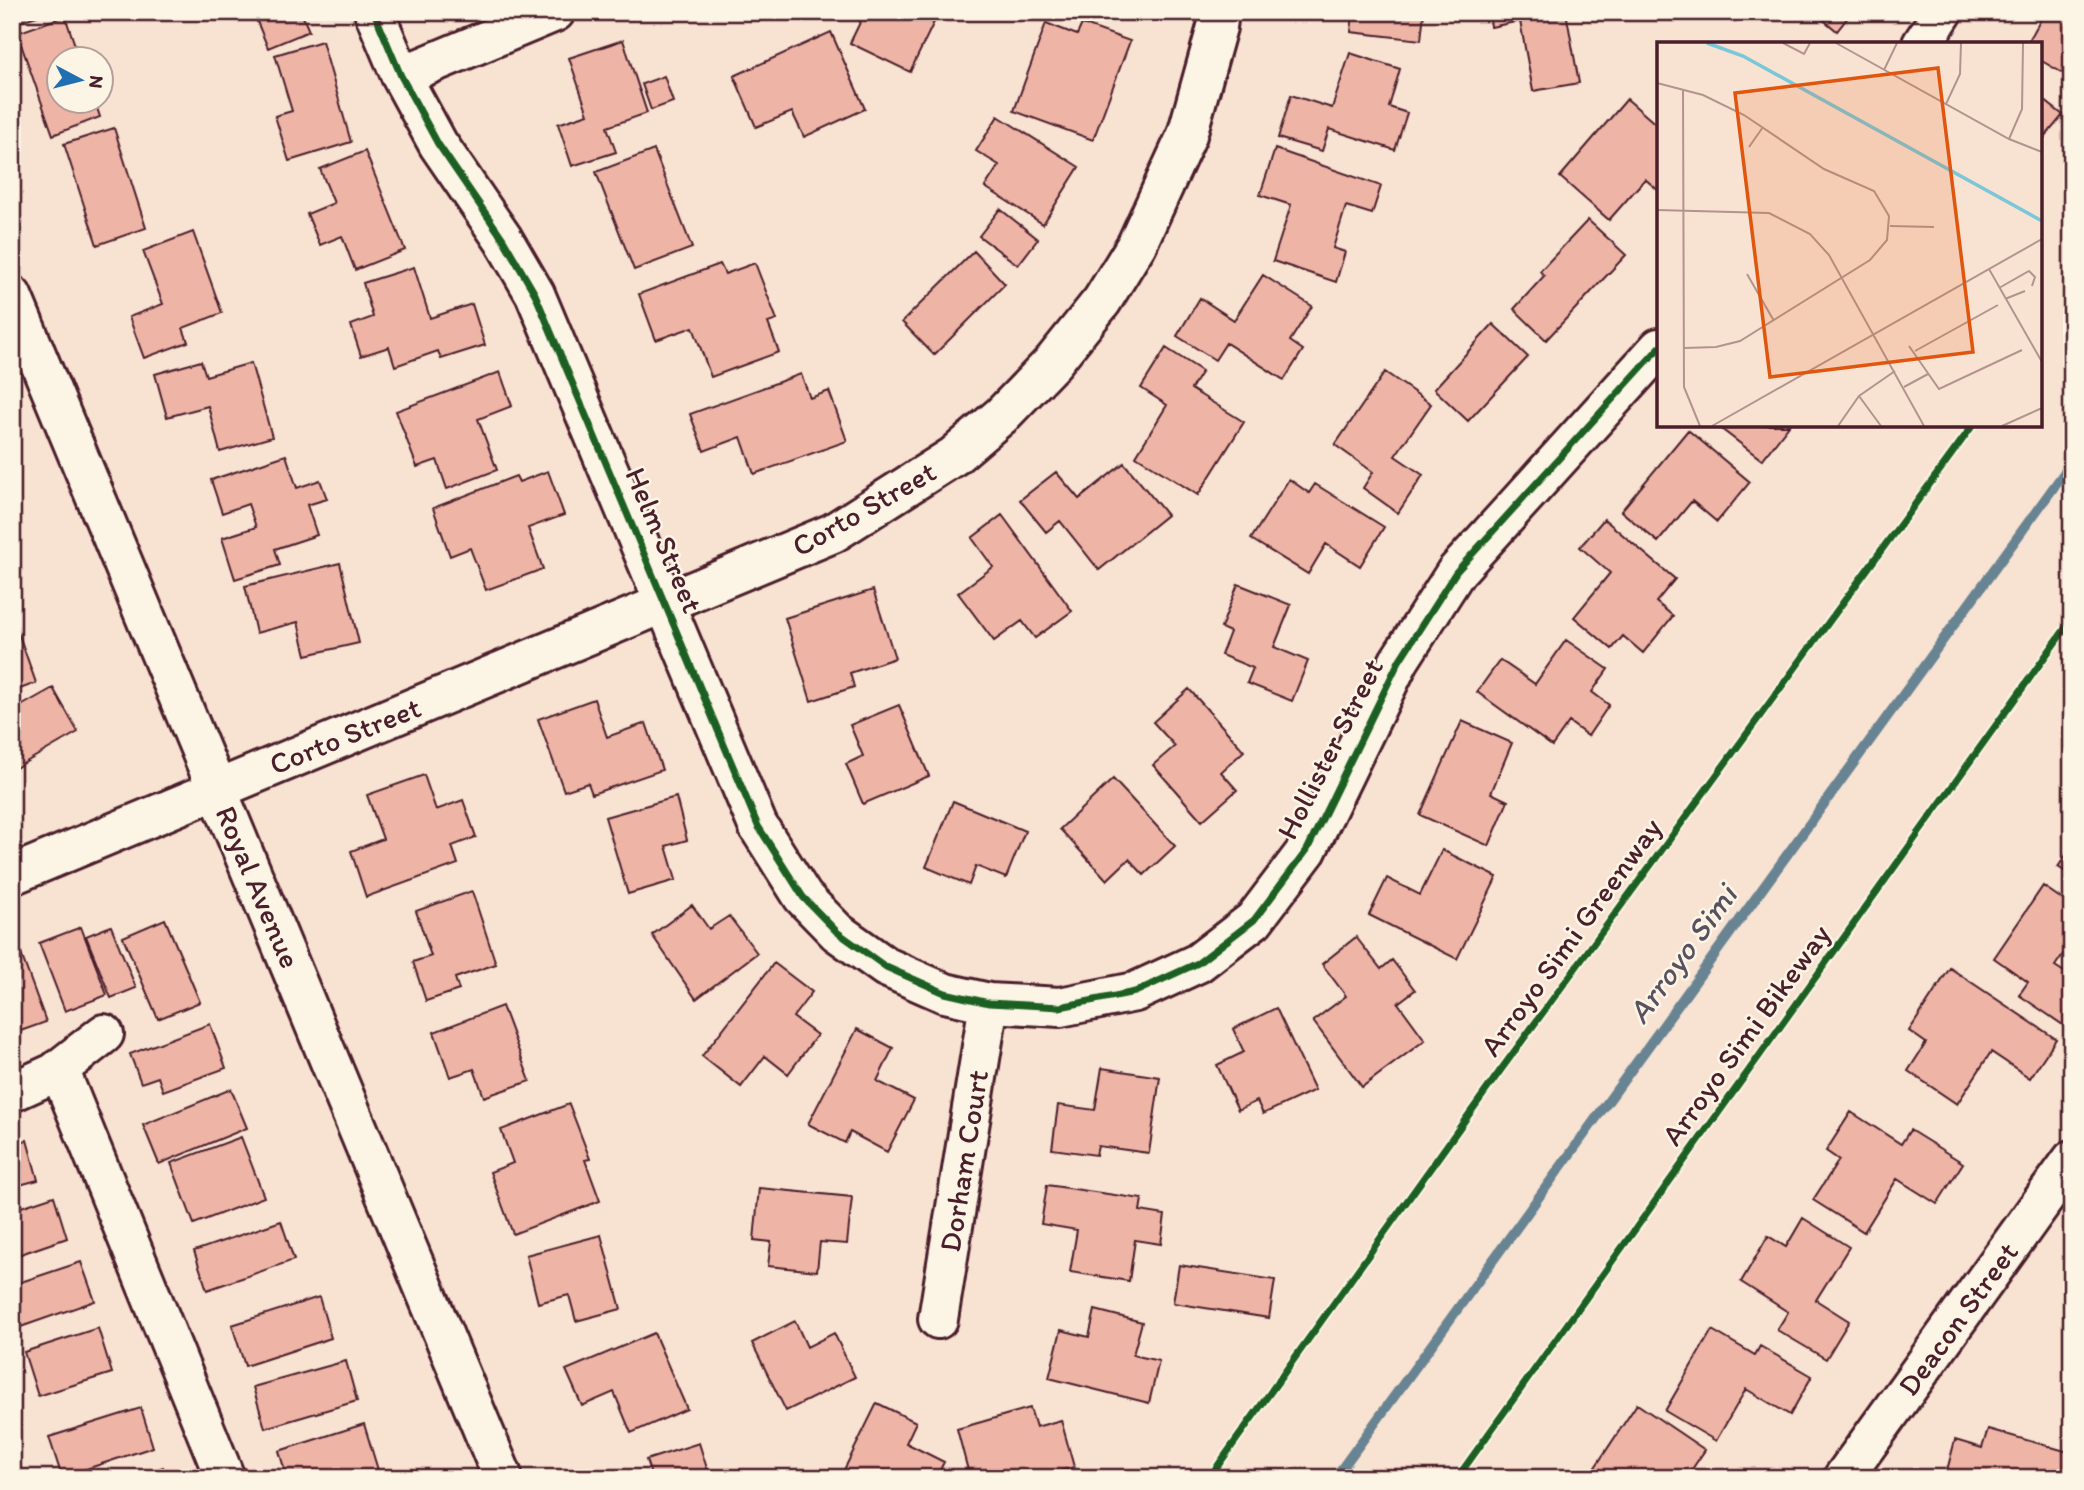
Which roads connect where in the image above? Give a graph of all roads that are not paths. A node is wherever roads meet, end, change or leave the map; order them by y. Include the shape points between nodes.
1 (374, 12) edge
2 (555, 12) edge
3 (1219, 12) edge
4 (1943, 12) edge
5 (1923, 42) edge
6 (401, 76) junction
7 (12, 296) edge
8 (1657, 350) edge
9 (667, 604) junction
10 (217, 788) junction
11 (12, 875) edge
12 (989, 1003) junction
13 (104, 1034) dead end
14 (59, 1069) junction
15 (12, 1092) edge
16 (2072, 1160) edge
17 (938, 1319) dead end
18 (225, 1478) edge
19 (503, 1478) edge
20 (1843, 1478) edge

1 - 6 street, Helm Street
2 - 6 street
3 - 9 street, Corto Street via 1187,135 1137,244 1102,301 1054,362 954,456 833,533
4 - 5 street
6 - 9 street, Helm Street via 438,144 535,293
7 - 10 street, Royal Avenue
8 - 12 street, Hollister Street via 1456,572 1399,661 1307,850 1254,920 1198,963 1135,992 1060,1007
9 - 10 street, Corto Street
9 - 12 street, Helm Street via 758,826 803,897 838,932 886,967 945,993
10 - 11 street, Corto Street
10 - 19 street, Royal Avenue
12 - 17 street, Dorham Court
13 - 14 street
14 - 15 street
14 - 18 street
16 - 20 street, Deacon Street

